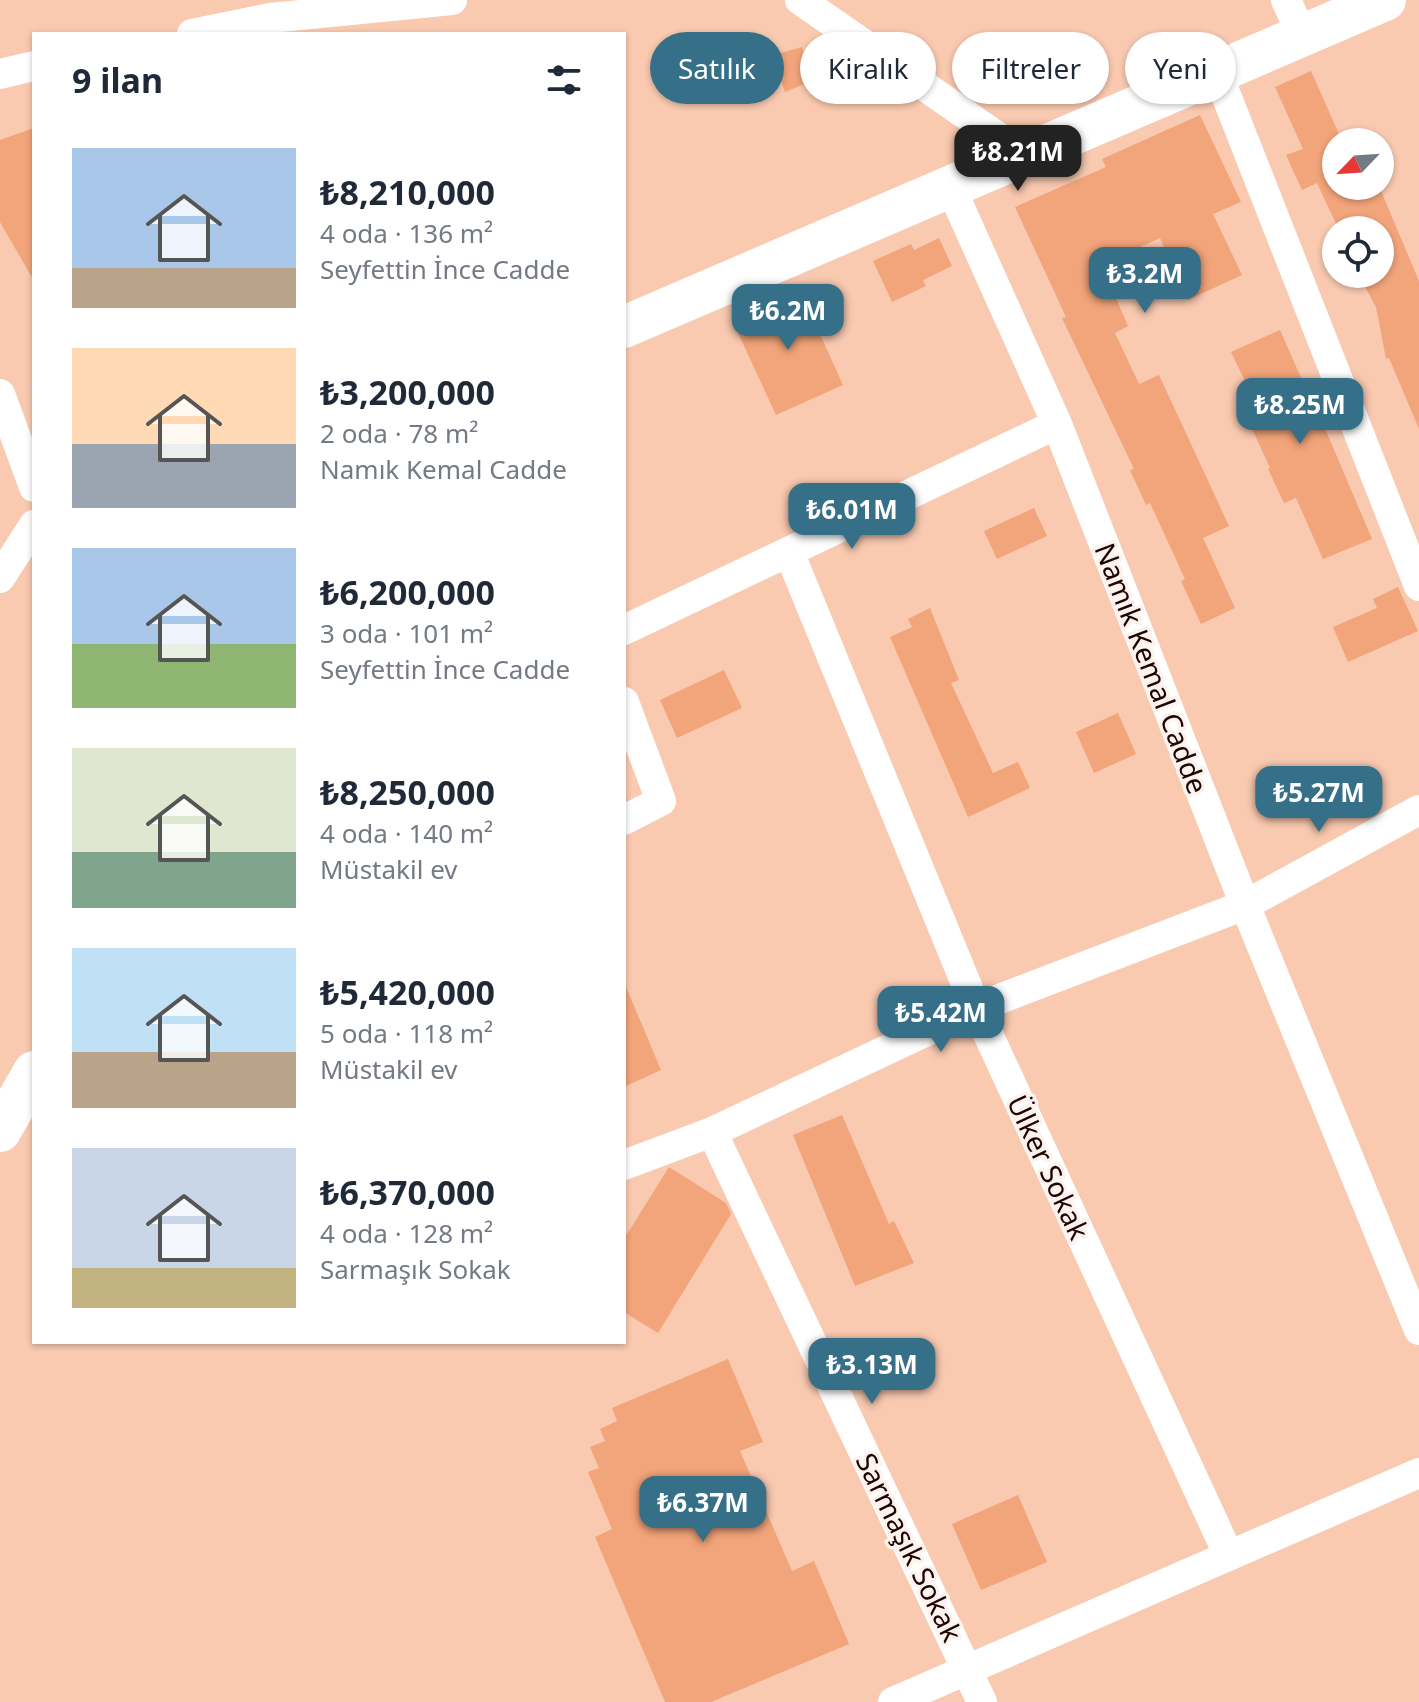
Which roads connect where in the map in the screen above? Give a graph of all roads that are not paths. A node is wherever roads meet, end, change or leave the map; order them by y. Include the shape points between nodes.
1 (452, 0) edge
2 (800, 0) edge
3 (1385, 0) edge
4 (266, 9) edge
5 (1294, 18) edge
6 (198, 32) edge
7 (1236, 59) edge
8 (1143, 104) edge
9 (1230, 104) edge
10 (1024, 155) junction
11 (950, 186) junction
12 (626, 326) edge
13 (0, 394) edge
14 (1057, 424) junction
15 (32, 482) edge
16 (32, 528) edge
17 (789, 552) junction
18 (0, 578) edge
19 (1419, 586) edge
20 (626, 629) edge
21 (626, 707) edge
22 (1419, 810) edge
23 (626, 819) edge
24 (1245, 905) junction
25 (976, 1008) junction
26 (32, 1075) edge
27 (0, 1131) edge
28 (712, 1132) junction
29 (626, 1164) edge
30 (1419, 1330) edge
31 (1419, 1473) edge
32 (1229, 1556) junction
33 (969, 1669) junction
34 (893, 1702) edge
35 (982, 1702) edge

1 - 4 street
2 - 10 street
3 - 5 main road
4 - 6 street
5 - 7 main road
8 - 10 main road
9 - 19 street
10 - 11 main road
11 - 12 main road
11 - 14 street, Namık Kemal Cadde
13 - 15 street
14 - 17 street
14 - 24 street, Namık Kemal Cadde
16 - 18 street
17 - 20 street
17 - 25 street, Ülker Sokak
21 - 23 street via 661,801
22 - 24 street
24 - 25 street
24 - 30 street, Namık Kemal Cadde
25 - 28 street
25 - 32 street, Ülker Sokak
26 - 27 main road
28 - 29 street
28 - 33 street, Sarmaşık Sokak
31 - 32 street
32 - 33 street
33 - 34 street
33 - 35 street, Sarmaşık Sokak

